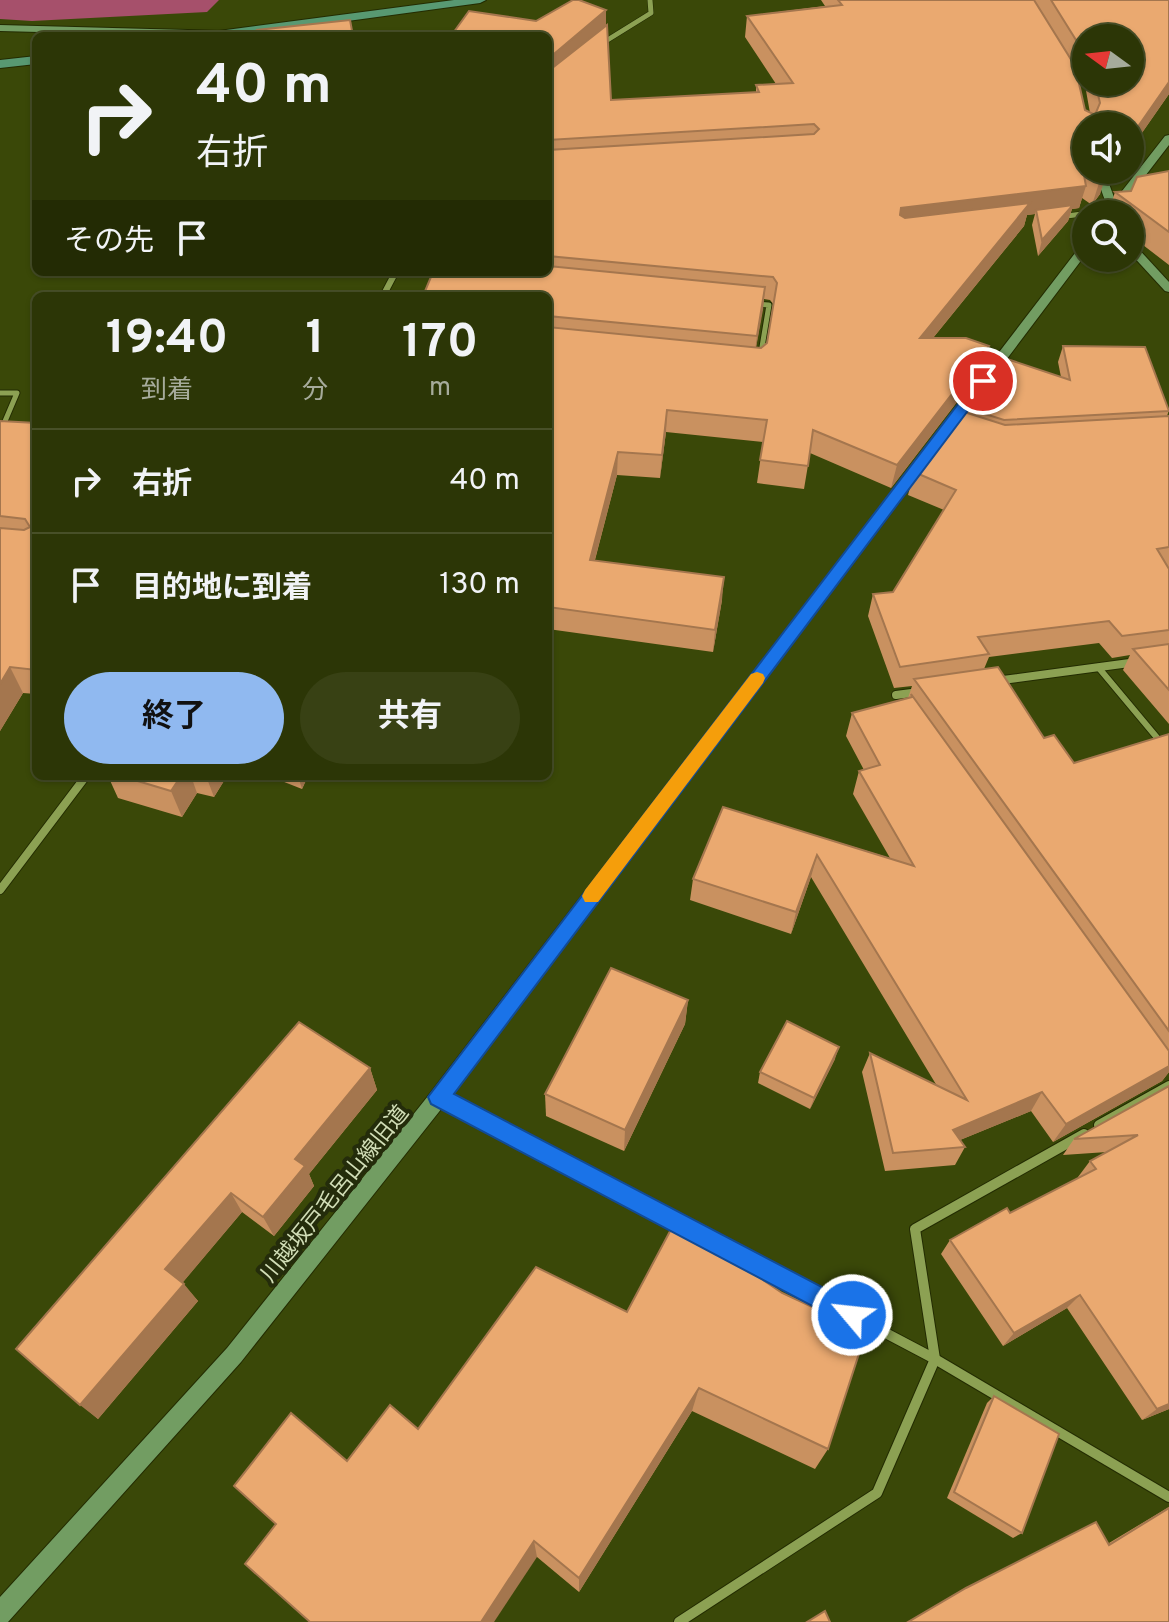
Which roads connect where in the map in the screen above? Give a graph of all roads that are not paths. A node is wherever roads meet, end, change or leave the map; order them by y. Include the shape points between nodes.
1 (480, 0) edge
2 (650, 0) edge
3 (0, 28) edge
4 (150, 32) edge
5 (240, 32) edge
6 (598, 45) edge
7 (32, 60) edge
8 (0, 64) edge
9 (1169, 138) edge
10 (1123, 200) edge
11 (1072, 216) edge
12 (1052, 217) edge
13 (1144, 261) edge
14 (1072, 265) edge
15 (1169, 289) edge
16 (754, 304) edge
17 (759, 365) edge
18 (0, 393) edge
19 (0, 433) edge
20 (1141, 661) edge
21 (1098, 667) junction
22 (989, 682) edge
23 (927, 691) edge
24 (896, 695) joint
25 (905, 708) edge
26 (1169, 752) edge
27 (83, 780) edge
28 (0, 890) edge
29 (1169, 1086) edge
30 (439, 1097) junction
31 (935, 1359) junction
32 (1169, 1497) edge
33 (0, 1614) edge
34 (679, 1622) edge

1 - 5 main road
2 - 6 street via 651,13
3 - 4 street
7 - 8 main road
9 - 10 street
11 - 12 street
13 - 15 street
14 - 30 street, 川越坂戸毛呂山線旧道 via 955,428
16 - 17 lane via 769,305
18 - 19 lane via 17,393
20 - 21 street
21 - 22 street
21 - 26 lane
23 - 24 street
24 - 25 lane
27 - 28 street
29 - 31 street via 915,1229
30 - 31 street
30 - 33 street, 川越坂戸毛呂山線旧道 via 234,1355
31 - 32 street
31 - 34 street via 877,1493

